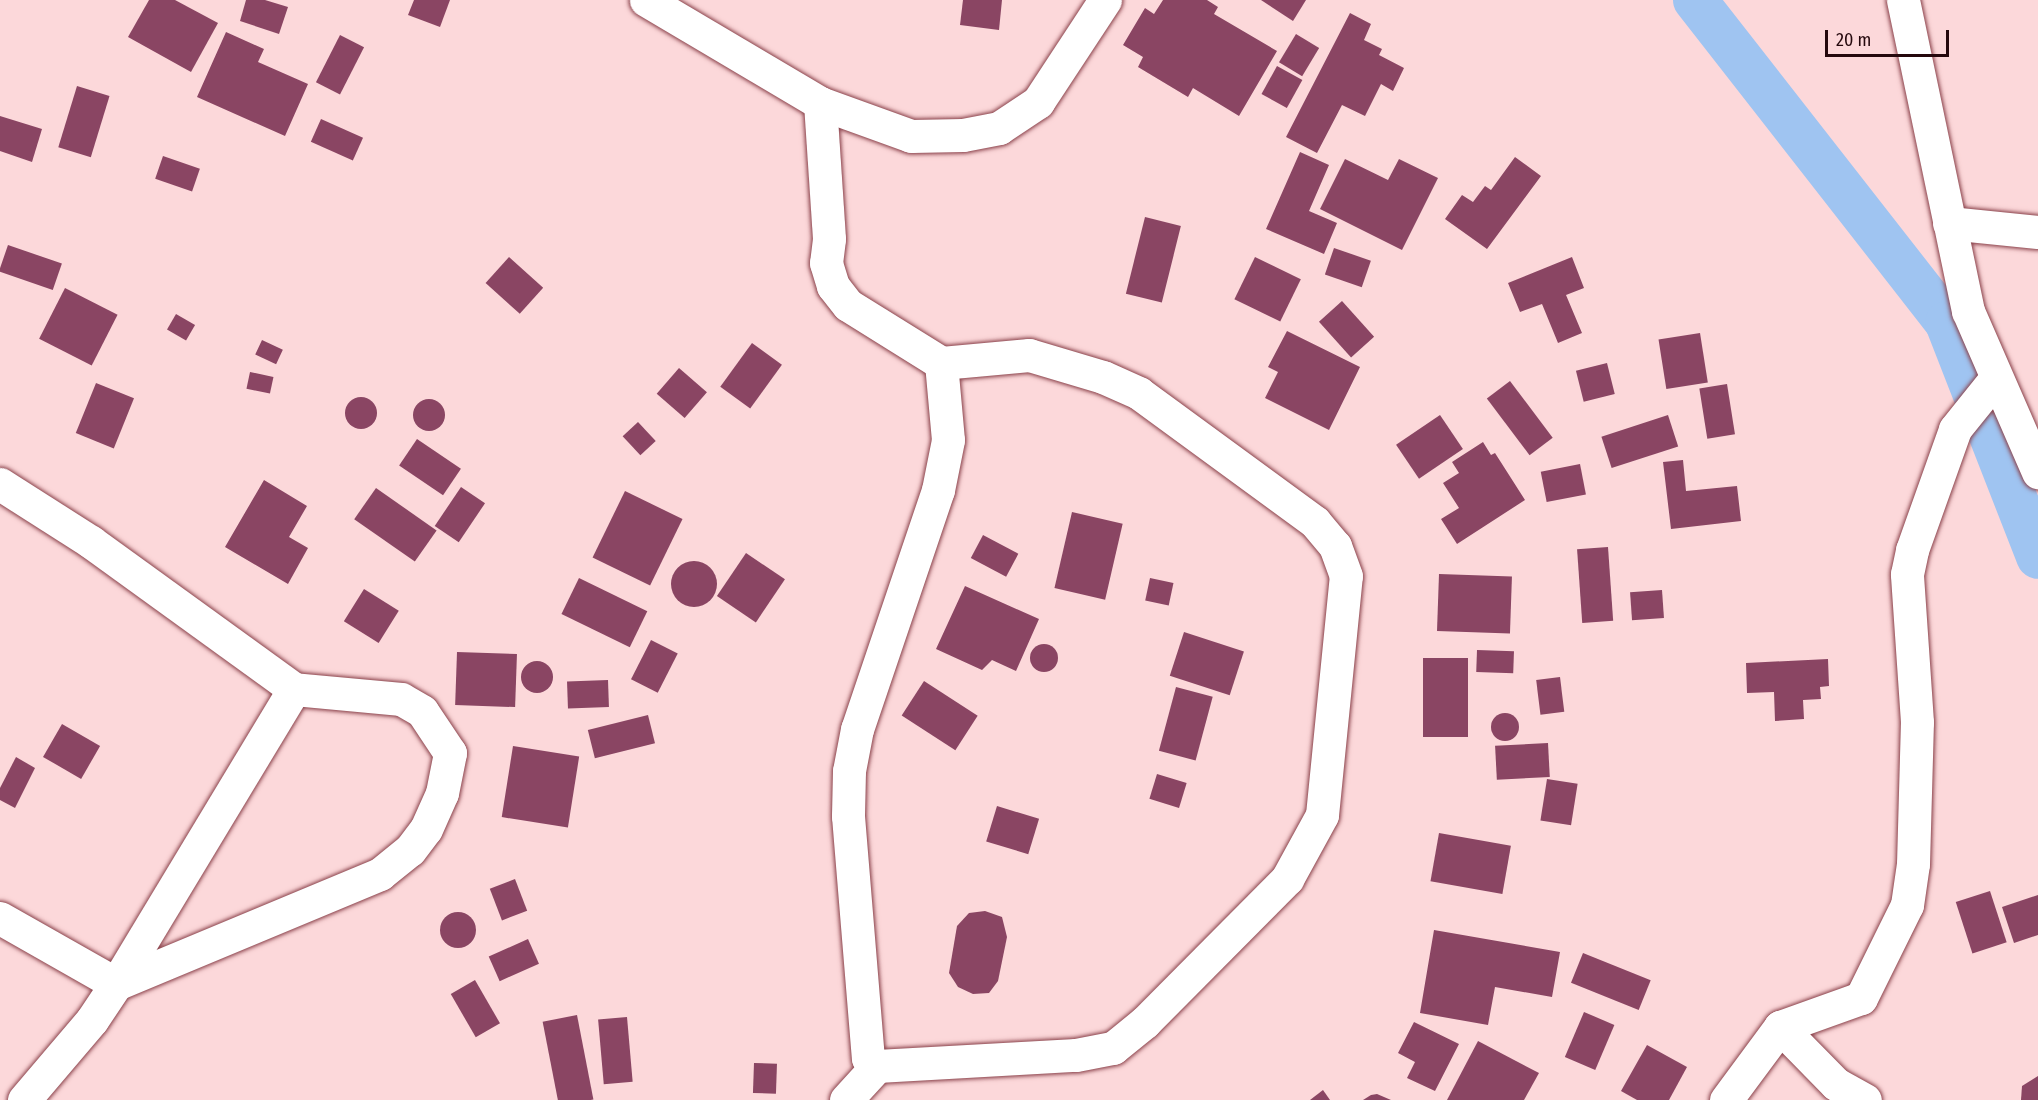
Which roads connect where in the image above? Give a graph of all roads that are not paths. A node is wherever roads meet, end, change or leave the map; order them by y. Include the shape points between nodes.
1 (646, 0) edge
2 (1105, 0) edge
3 (1903, 0) edge
4 (820, 103) junction
5 (1949, 223) junction
6 (2038, 232) edge
7 (940, 363) junction
8 (1996, 378) junction
9 (2038, 472) edge
10 (0, 484) edge
11 (294, 689) junction
12 (0, 918) edge
13 (116, 984) junction
14 (1780, 1027) junction
15 (876, 1066) junction
16 (24, 1100) edge
17 (846, 1100) edge
18 (1726, 1100) edge
19 (1865, 1100) edge

1 - 4 street
2 - 4 street via 1038,102 999,128 963,135 911,136
3 - 5 street
4 - 7 street via 829,239 826,263 833,286 848,305
5 - 6 street
5 - 8 street via 1968,311
7 - 15 street via 948,440 945,463 857,729 849,771 848,816 868,1058
7 - 15 street via 1029,355 1103,377 1139,393 1315,522 1335,546 1346,576 1322,815 1287,879 1145,1022 1113,1048 1076,1055
8 - 9 street
8 - 14 street via 1955,429 1912,549 1907,574 1917,722 1913,864 1907,905 1861,998
10 - 11 street via 91,542
11 - 13 street
11 - 13 street via 381,695 401,699 422,711 450,753 442,793 426,829 410,850 380,874
12 - 13 street
13 - 16 street via 92,1020
14 - 18 street
14 - 19 street via 1836,1084
15 - 17 street

